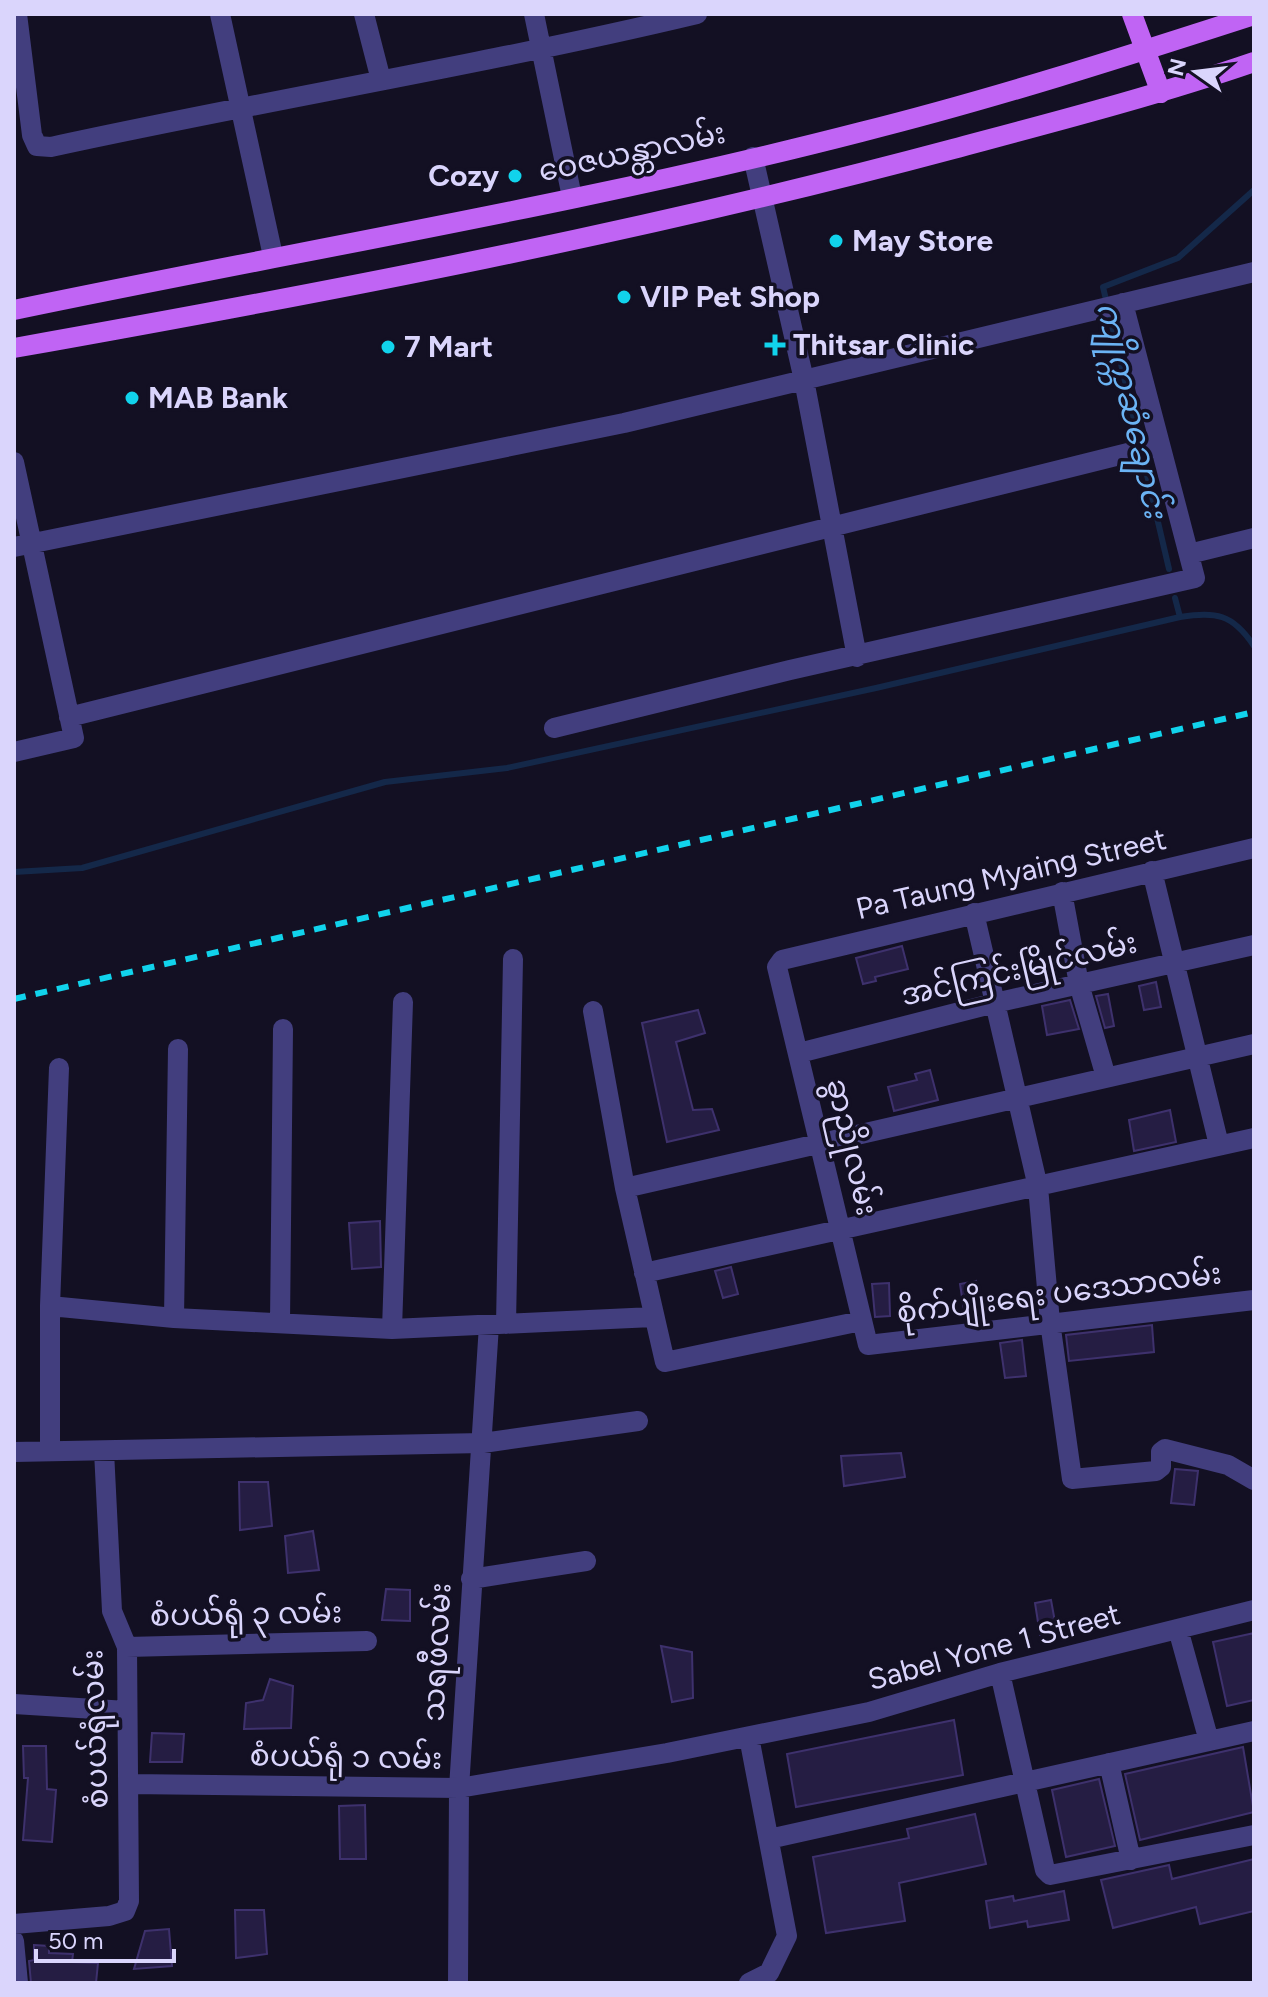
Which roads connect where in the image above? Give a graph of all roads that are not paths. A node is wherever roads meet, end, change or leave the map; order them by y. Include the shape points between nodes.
1 (17, 14) edge
2 (220, 14) edge
3 (364, 14) edge
4 (534, 14) edge
5 (697, 14) edge
6 (1132, 14) edge
7 (1254, 15) edge
8 (1145, 50) junction
9 (542, 51) junction
10 (1254, 62) edge
11 (381, 80) junction
12 (1161, 93) junction
13 (240, 106) junction
14 (753, 157) junction
15 (572, 197) junction
16 (763, 200) junction
17 (273, 256) junction
18 (1254, 272) edge
19 (1123, 303) junction
20 (14, 310) edge
21 (14, 348) edge
22 (804, 380) junction
23 (1160, 445) junction
24 (14, 462) edge
25 (834, 527) junction
26 (1254, 538) edge
27 (23, 545) edge
28 (1189, 554) junction
29 (857, 657) junction
30 (69, 717) junction
31 (554, 728) dead end
32 (14, 752) edge
33 (1254, 848) edge
34 (1152, 871) junction
35 (1062, 892) junction
36 (974, 913) junction
37 (1254, 945) edge
38 (513, 959) dead end
39 (782, 960) joint
40 (1175, 963) junction
41 (1079, 984) junction
42 (403, 1002) dead end
43 (995, 1003) junction
44 (593, 1011) dead end
45 (283, 1029) dead end
46 (1254, 1044) edge
47 (178, 1049) dead end
48 (799, 1053) junction
49 (1198, 1057) junction
50 (59, 1068) dead end
51 (1106, 1077) junction
52 (1017, 1097) junction
53 (1254, 1138) edge
54 (822, 1145) junction
55 (1219, 1145) junction
56 (1038, 1187) junction
57 (625, 1188) junction
58 (841, 1231) junction
59 (644, 1273) junction
60 (1254, 1300) edge
61 (50, 1306) junction
62 (653, 1317) junction
63 (174, 1318) junction
64 (861, 1321) junction
65 (1050, 1322) junction
66 (280, 1323) junction
67 (498, 1324) junction
68 (392, 1329) junction
69 (872, 1346) joint
70 (638, 1421) dead end
71 (483, 1443) junction
72 (50, 1451) junction
73 (104, 1451) junction
74 (14, 1452) edge
75 (1254, 1480) edge
76 (586, 1561) dead end
77 (471, 1579) junction
78 (1254, 1610) edge
79 (1178, 1629) junction
80 (367, 1641) dead end
81 (127, 1647) junction
82 (1000, 1673) junction
83 (14, 1704) edge
84 (127, 1711) junction
85 (1254, 1731) edge
86 (749, 1737) junction
87 (1209, 1741) junction
88 (1109, 1763) junction
89 (1023, 1783) junction
90 (129, 1784) junction
91 (459, 1788) junction
92 (1254, 1835) edge
93 (769, 1839) junction
94 (1131, 1860) junction
95 (14, 1924) edge
96 (14, 1941) edge
97 (18, 1983) edge
98 (458, 1983) edge
99 (749, 1983) edge

1 - 13 street via 37,146
2 - 13 street
3 - 11 street
4 - 9 street
5 - 9 street
6 - 8 main road
7 - 8 main road, ဝေဇယန္တာလမ်း
8 - 12 main road
8 - 14 main road, ဝေဇယန္တာလမ်း via 861,132
9 - 11 street
9 - 15 street
10 - 12 main road
11 - 13 street
12 - 16 main road
13 - 17 street
14 - 15 main road, ဝေဇယန္တာလမ်း
14 - 16 street
15 - 17 main road, ဝေဇယန္တာလမ်း
16 - 21 main road via 346,289
16 - 22 street
17 - 20 main road, ဝေဇယန္တာလမ်း
18 - 19 street
19 - 22 street
19 - 23 street
22 - 25 street
22 - 27 street via 624,423
23 - 25 street
23 - 28 street
24 - 27 street
25 - 29 street
25 - 30 street
26 - 28 street
27 - 30 street
28 - 29 street via 1195,578
29 - 31 street
30 - 32 street via 74,738
33 - 34 street, Pa Taung Myaing Street
34 - 35 street, Pa Taung Myaing Street
34 - 40 street
35 - 36 street, Pa Taung Myaing Street
35 - 41 street
36 - 39 street, Pa Taung Myaing Street
36 - 43 street
37 - 40 street, အင်ကြင်းမြိုင်လမ်း
38 - 67 street, သရဖီလမ်း
39 - 48 street, ခွာညိုလမ်း via 777,975
40 - 41 street, အင်ကြင်းမြိုင်လမ်း
40 - 49 street
41 - 43 street, အင်ကြင်းမြိုင်လမ်း
41 - 51 street
42 - 68 street
43 - 48 street, အင်ကြင်းမြိုင်လမ်း
43 - 52 street
44 - 57 street
45 - 66 street
46 - 49 street
47 - 63 street
48 - 54 street, ခွာညိုလမ်း
49 - 51 street
49 - 55 street
50 - 61 street
51 - 52 street
52 - 54 street
52 - 56 street
53 - 55 street
54 - 57 street
54 - 58 street, ခွာညိုလမ်း
55 - 56 street
56 - 58 street
56 - 65 street
57 - 59 street
58 - 59 street
58 - 64 street, ခွာညိုလမ်း
59 - 62 street
60 - 65 street, စိုက်ပျိုးရေး ပဒေသာလမ်း
61 - 63 street
61 - 72 street
62 - 64 street via 662,1358 673,1362
62 - 67 street
63 - 66 street
64 - 69 street, ခွာညိုလမ်း via 865,1342
65 - 69 street, စိုက်ပျိုးရေး ပဒေသာလမ်း
65 - 75 street via 1072,1479 1156,1471 1165,1449 1228,1465
66 - 68 street
67 - 68 street
67 - 71 street, သရဖီလမ်း
70 - 71 street
71 - 73 street
71 - 77 street, သရဖီလမ်း
72 - 73 street
72 - 74 street
73 - 81 street, စံပယ်ရုံလမ်း via 112,1611
76 - 77 street
77 - 91 street, သရဖီလမ်း
78 - 79 street, Sabel Yone 1 Street
79 - 82 street, Sabel Yone 1 Street
79 - 87 street
80 - 81 street, စံပယ်ရုံ ၃ လမ်း
81 - 84 street, စံပယ်ရုံလမ်း
82 - 86 street, Sabel Yone 1 Street via 869,1712
82 - 89 street
83 - 84 street
84 - 90 street, စံပယ်ရုံလမ်း
85 - 87 street
86 - 91 street, စံပယ်ရုံ ၁ လမ်း
86 - 93 street
87 - 88 street
88 - 89 street
88 - 94 street
89 - 93 street
89 - 94 street via 1050,1875
90 - 91 street, စံပယ်ရုံ ၁ လမ်း
90 - 95 street, စံပယ်ရုံလမ်း via 125,1911
91 - 98 street, သရဖီလမ်း
92 - 94 street
93 - 99 street via 787,1936 769,1973
96 - 97 street

